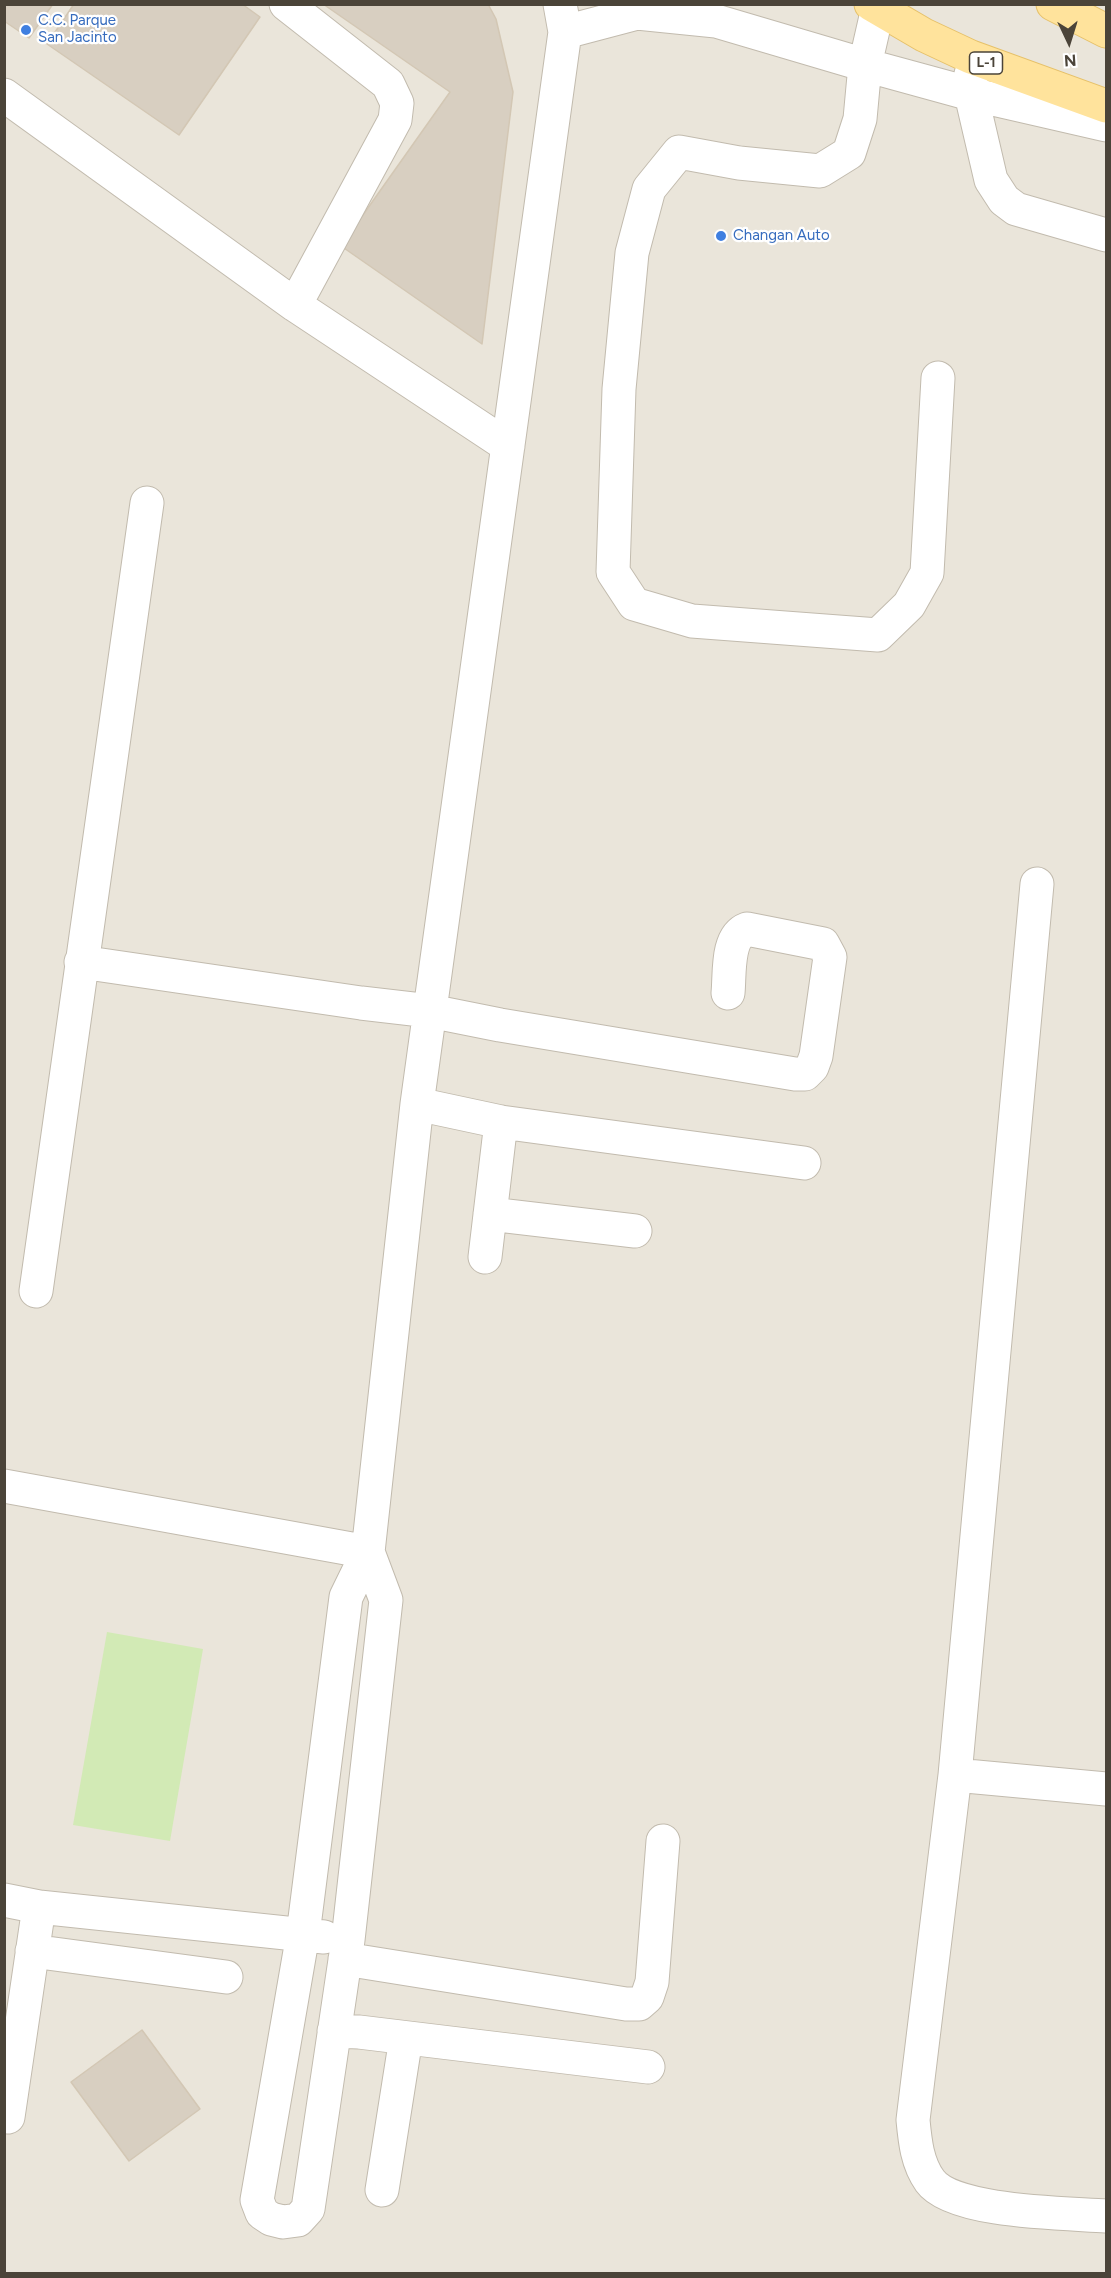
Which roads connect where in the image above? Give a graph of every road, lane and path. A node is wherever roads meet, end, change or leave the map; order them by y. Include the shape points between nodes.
1 (286, 4) edge
2 (1053, 4) edge
3 (875, 6) edge
4 (562, 18) edge
5 (1107, 31) edge
6 (971, 57) junction
7 (865, 65) junction
8 (971, 94) junction
9 (4, 95) edge
10 (1107, 106) edge
11 (1107, 125) edge
12 (1107, 235) edge
13 (295, 306) junction
14 (938, 378) dead end
15 (508, 446) junction
16 (147, 503) dead end
17 (1037, 884) dead end
18 (81, 962) junction
19 (728, 993) dead end
20 (430, 1011) junction
21 (417, 1104) junction
22 (501, 1122) junction
23 (804, 1163) dead end
24 (490, 1214) junction
25 (635, 1231) dead end
26 (485, 1257) dead end
27 (36, 1291) dead end
28 (4, 1486) edge
29 (368, 1552) junction
30 (955, 1774) junction
31 (1107, 1789) edge
32 (663, 1841) dead end
33 (4, 1900) edge
34 (39, 1907) junction
35 (303, 1934) junction
36 (346, 1949) junction
37 (22, 1968) edge
38 (226, 1977) dead end
39 (334, 2031) junction
40 (406, 2038) junction
41 (648, 2067) dead end
42 (8, 2117) dead end
43 (382, 2190) dead end
44 (1107, 2216) edge

1 - 13 street via 388,84 397,103 395,120
2 - 5 main road
3 - 6 main road, L-1
3 - 7 street
4 - 7 street via 637,13 716,21
4 - 15 street
6 - 8 street
6 - 10 main road, L-1
7 - 8 street
7 - 14 street via 860,118 849,153 820,171 679,152 650,189 632,253 619,389 613,572 634,604 692,621 878,635 909,605 927,573
8 - 11 street
8 - 12 street via 991,180 1004,200 1016,209
9 - 13 street
13 - 15 street
15 - 20 street
16 - 18 street
17 - 30 street
18 - 20 street
18 - 27 street
19 - 20 street via 733,941 740,932 747,929 823,944 830,957 812,1067 805,1074 795,1074
20 - 21 street
21 - 22 street
21 - 29 street
22 - 23 street
22 - 24 street
24 - 25 street
24 - 26 street
28 - 29 street
29 - 35 street via 346,1597
29 - 36 street via 386,1600
30 - 31 street
30 - 44 street via 913,2120 917,2153 931,2182 953,2197 993,2207
32 - 36 street via 652,1982 648,1997 639,2004
33 - 34 street
34 - 35 street
34 - 37 street
35 - 36 street
35 - 39 street via 257,2200 262,2213 270,2219 298,2220 308,2209
36 - 39 street
37 - 38 street
37 - 42 street
39 - 40 street
40 - 41 street
40 - 43 street

